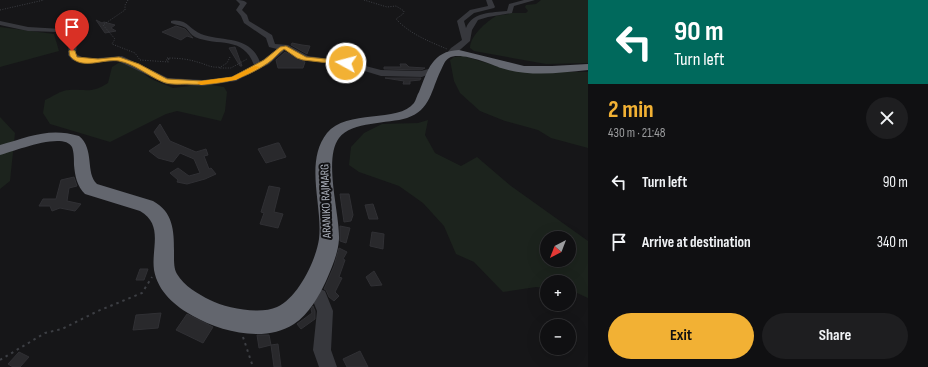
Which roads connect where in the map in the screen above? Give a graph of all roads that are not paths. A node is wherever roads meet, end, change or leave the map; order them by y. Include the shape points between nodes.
1 (239, 0) edge
2 (490, 0) edge
3 (532, 0) edge
4 (0, 22) edge
5 (173, 22) dead end
6 (466, 40) junction
7 (282, 48) junction
8 (451, 52) junction
9 (258, 66) junction
10 (588, 67) edge
11 (436, 69) junction
12 (0, 150) edge
13 (309, 292) junction
14 (328, 367) edge

1 - 7 street via 244,3 239,10 246,22 270,37 272,45
2 - 6 street via 492,7 472,11 460,21
3 - 6 street via 511,5 510,12 476,18 471,23
4 - 9 street via 28,29 60,30 71,35 72,56 75,58 86,61 119,58 166,81 202,83 233,79
5 - 9 street via 188,27 197,35 242,44 251,50
6 - 8 street
7 - 9 street
7 - 11 street via 288,48 306,58 346,63 381,73 422,74
8 - 10 highway via 522,69
8 - 11 highway, ARANIKO RAJMARG via 443,56
11 - 13 highway, ARANIKO RAJMARG via 417,108 402,115 351,125 333,136 327,146 324,160 329,238 325,257
12 - 13 highway, ARANIKO RAJMARG via 51,137 75,140 81,150 83,175 88,187 94,192 141,203 154,210 160,217 163,225 164,270 168,280 178,293 191,303 211,313 237,320 269,321 292,311
13 - 14 street via 319,296 325,311 322,350

